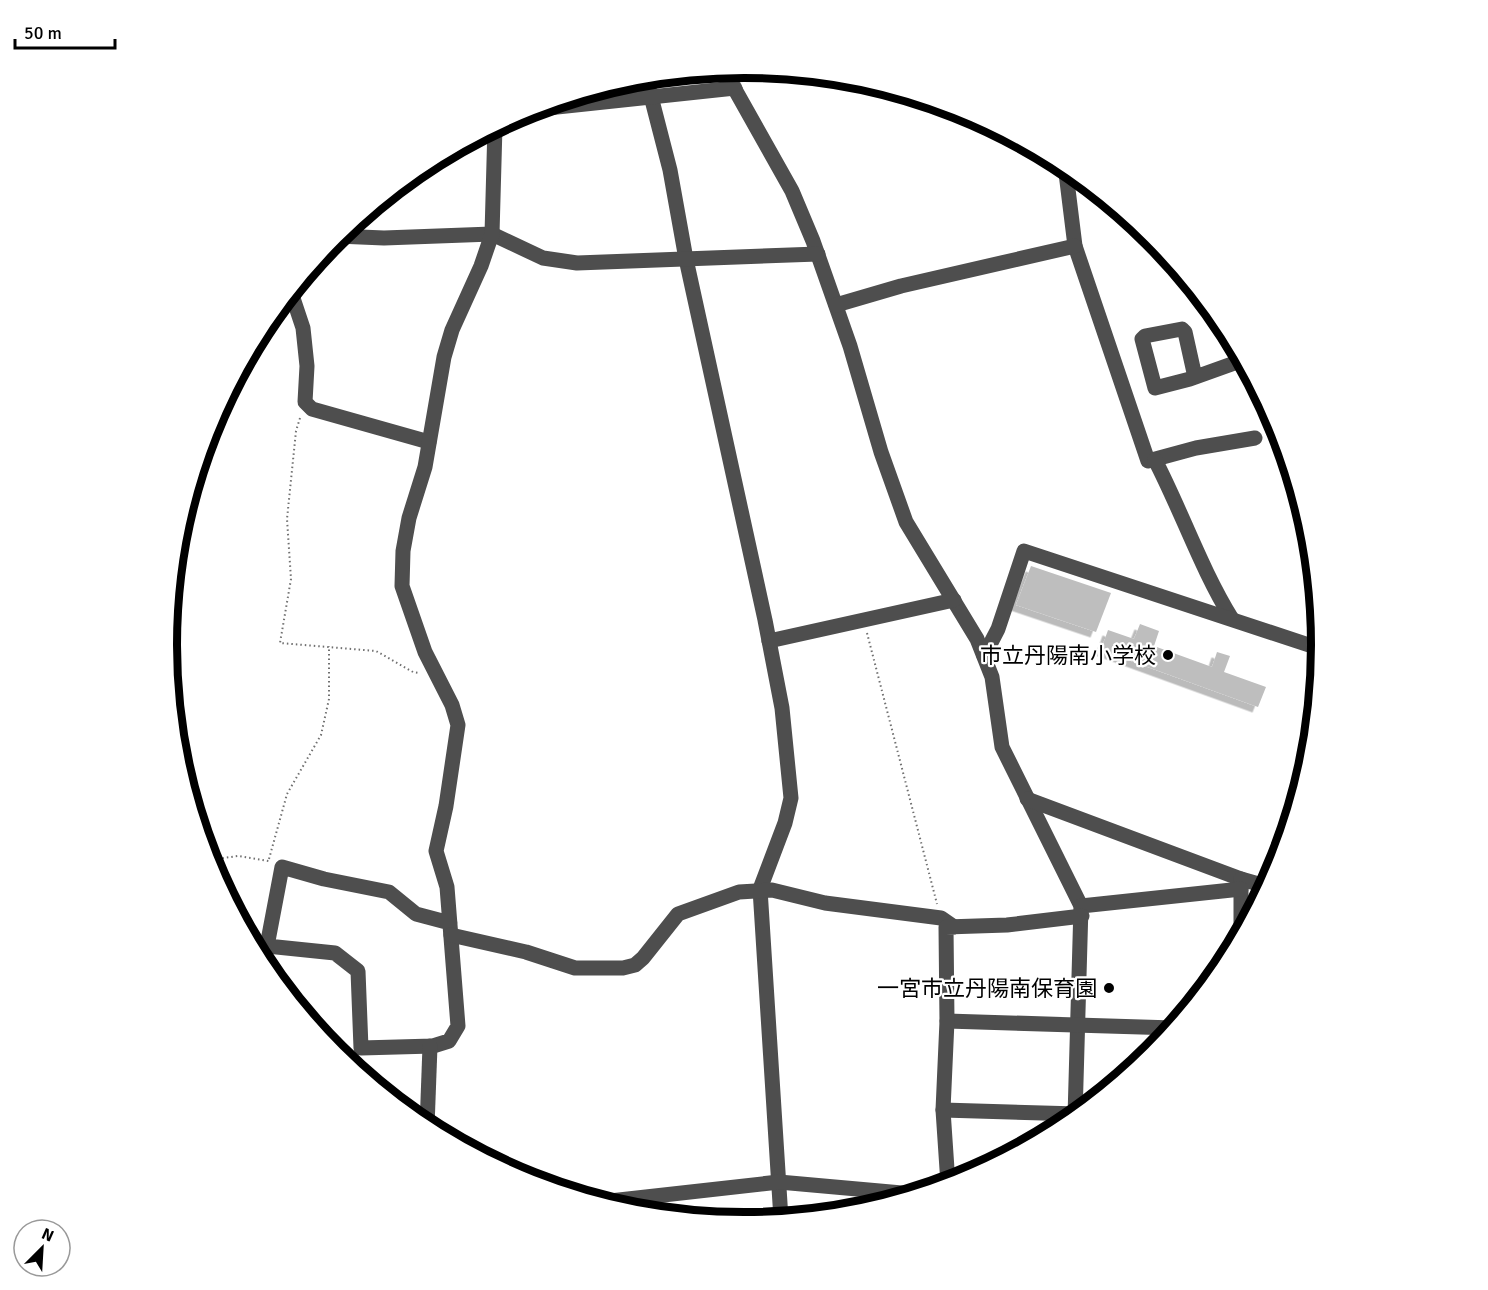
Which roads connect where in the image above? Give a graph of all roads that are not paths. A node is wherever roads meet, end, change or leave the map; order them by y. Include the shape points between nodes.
1 (729, 78) edge
2 (648, 87) edge
3 (735, 88) junction
4 (651, 98) junction
5 (568, 106) edge
6 (495, 135) edge
7 (1067, 179) edge
8 (492, 234) junction
9 (351, 237) edge
10 (1075, 246) junction
11 (818, 254) junction
12 (686, 259) junction
13 (294, 300) edge
14 (836, 305) junction
15 (1235, 363) edge
16 (1195, 377) dead end
17 (1255, 438) dead end
18 (429, 442) junction
19 (1155, 460) junction
20 (954, 600) junction
21 (1232, 620) junction
22 (770, 642) junction
23 (1311, 646) edge
24 (984, 656) junction
25 (1027, 799) junction
26 (1241, 884) junction
27 (1258, 885) edge
28 (760, 889) junction
29 (1082, 911) junction
30 (1241, 918) edge
31 (954, 927) junction
32 (451, 929) junction
33 (947, 1021) junction
34 (1079, 1024) junction
35 (1162, 1028) edge
36 (429, 1046) junction
37 (1076, 1104) edge
38 (943, 1110) junction
39 (1061, 1114) edge
40 (427, 1115) edge
41 (947, 1174) edge
42 (779, 1182) junction
43 (893, 1192) edge
44 (625, 1199) edge
45 (781, 1211) edge

1 - 3 street
2 - 4 street
3 - 4 street
3 - 11 street via 792,191
4 - 5 street
4 - 12 street via 670,170
6 - 8 street
7 - 10 street
8 - 9 street
8 - 12 street via 543,258 577,263
8 - 18 street via 452,330
10 - 14 street
10 - 19 street via 1144,451 1148,461
11 - 12 street
11 - 14 street
12 - 22 street
13 - 18 street via 303,328 305,402 312,409
14 - 20 street via 906,522
15 - 16 street
17 - 19 street
18 - 32 street via 409,518 402,586 458,725 436,851 447,887
19 - 21 street via 1194,549
20 - 22 street
20 - 24 street
21 - 23 street
21 - 24 street via 1024,551 998,629
22 - 28 street via 782,708 791,798
24 - 25 street via 992,677 1002,747
25 - 26 street
25 - 29 street
26 - 27 street
26 - 29 street
26 - 30 street
28 - 31 street via 825,903 941,918
28 - 32 street via 739,892 678,914 643,958 623,968 575,968
28 - 42 street
29 - 31 street via 1007,925
29 - 34 street
31 - 33 street via 946,927
32 - 36 street via 458,1026 448,1041
32 - 36 street via 416,914 389,892 324,879 276,864 267,946 334,952 358,971 361,1048
33 - 34 street
33 - 38 street
34 - 35 street
34 - 37 street
36 - 40 street
38 - 39 street
38 - 41 street
42 - 43 street
42 - 44 street
42 - 45 street

